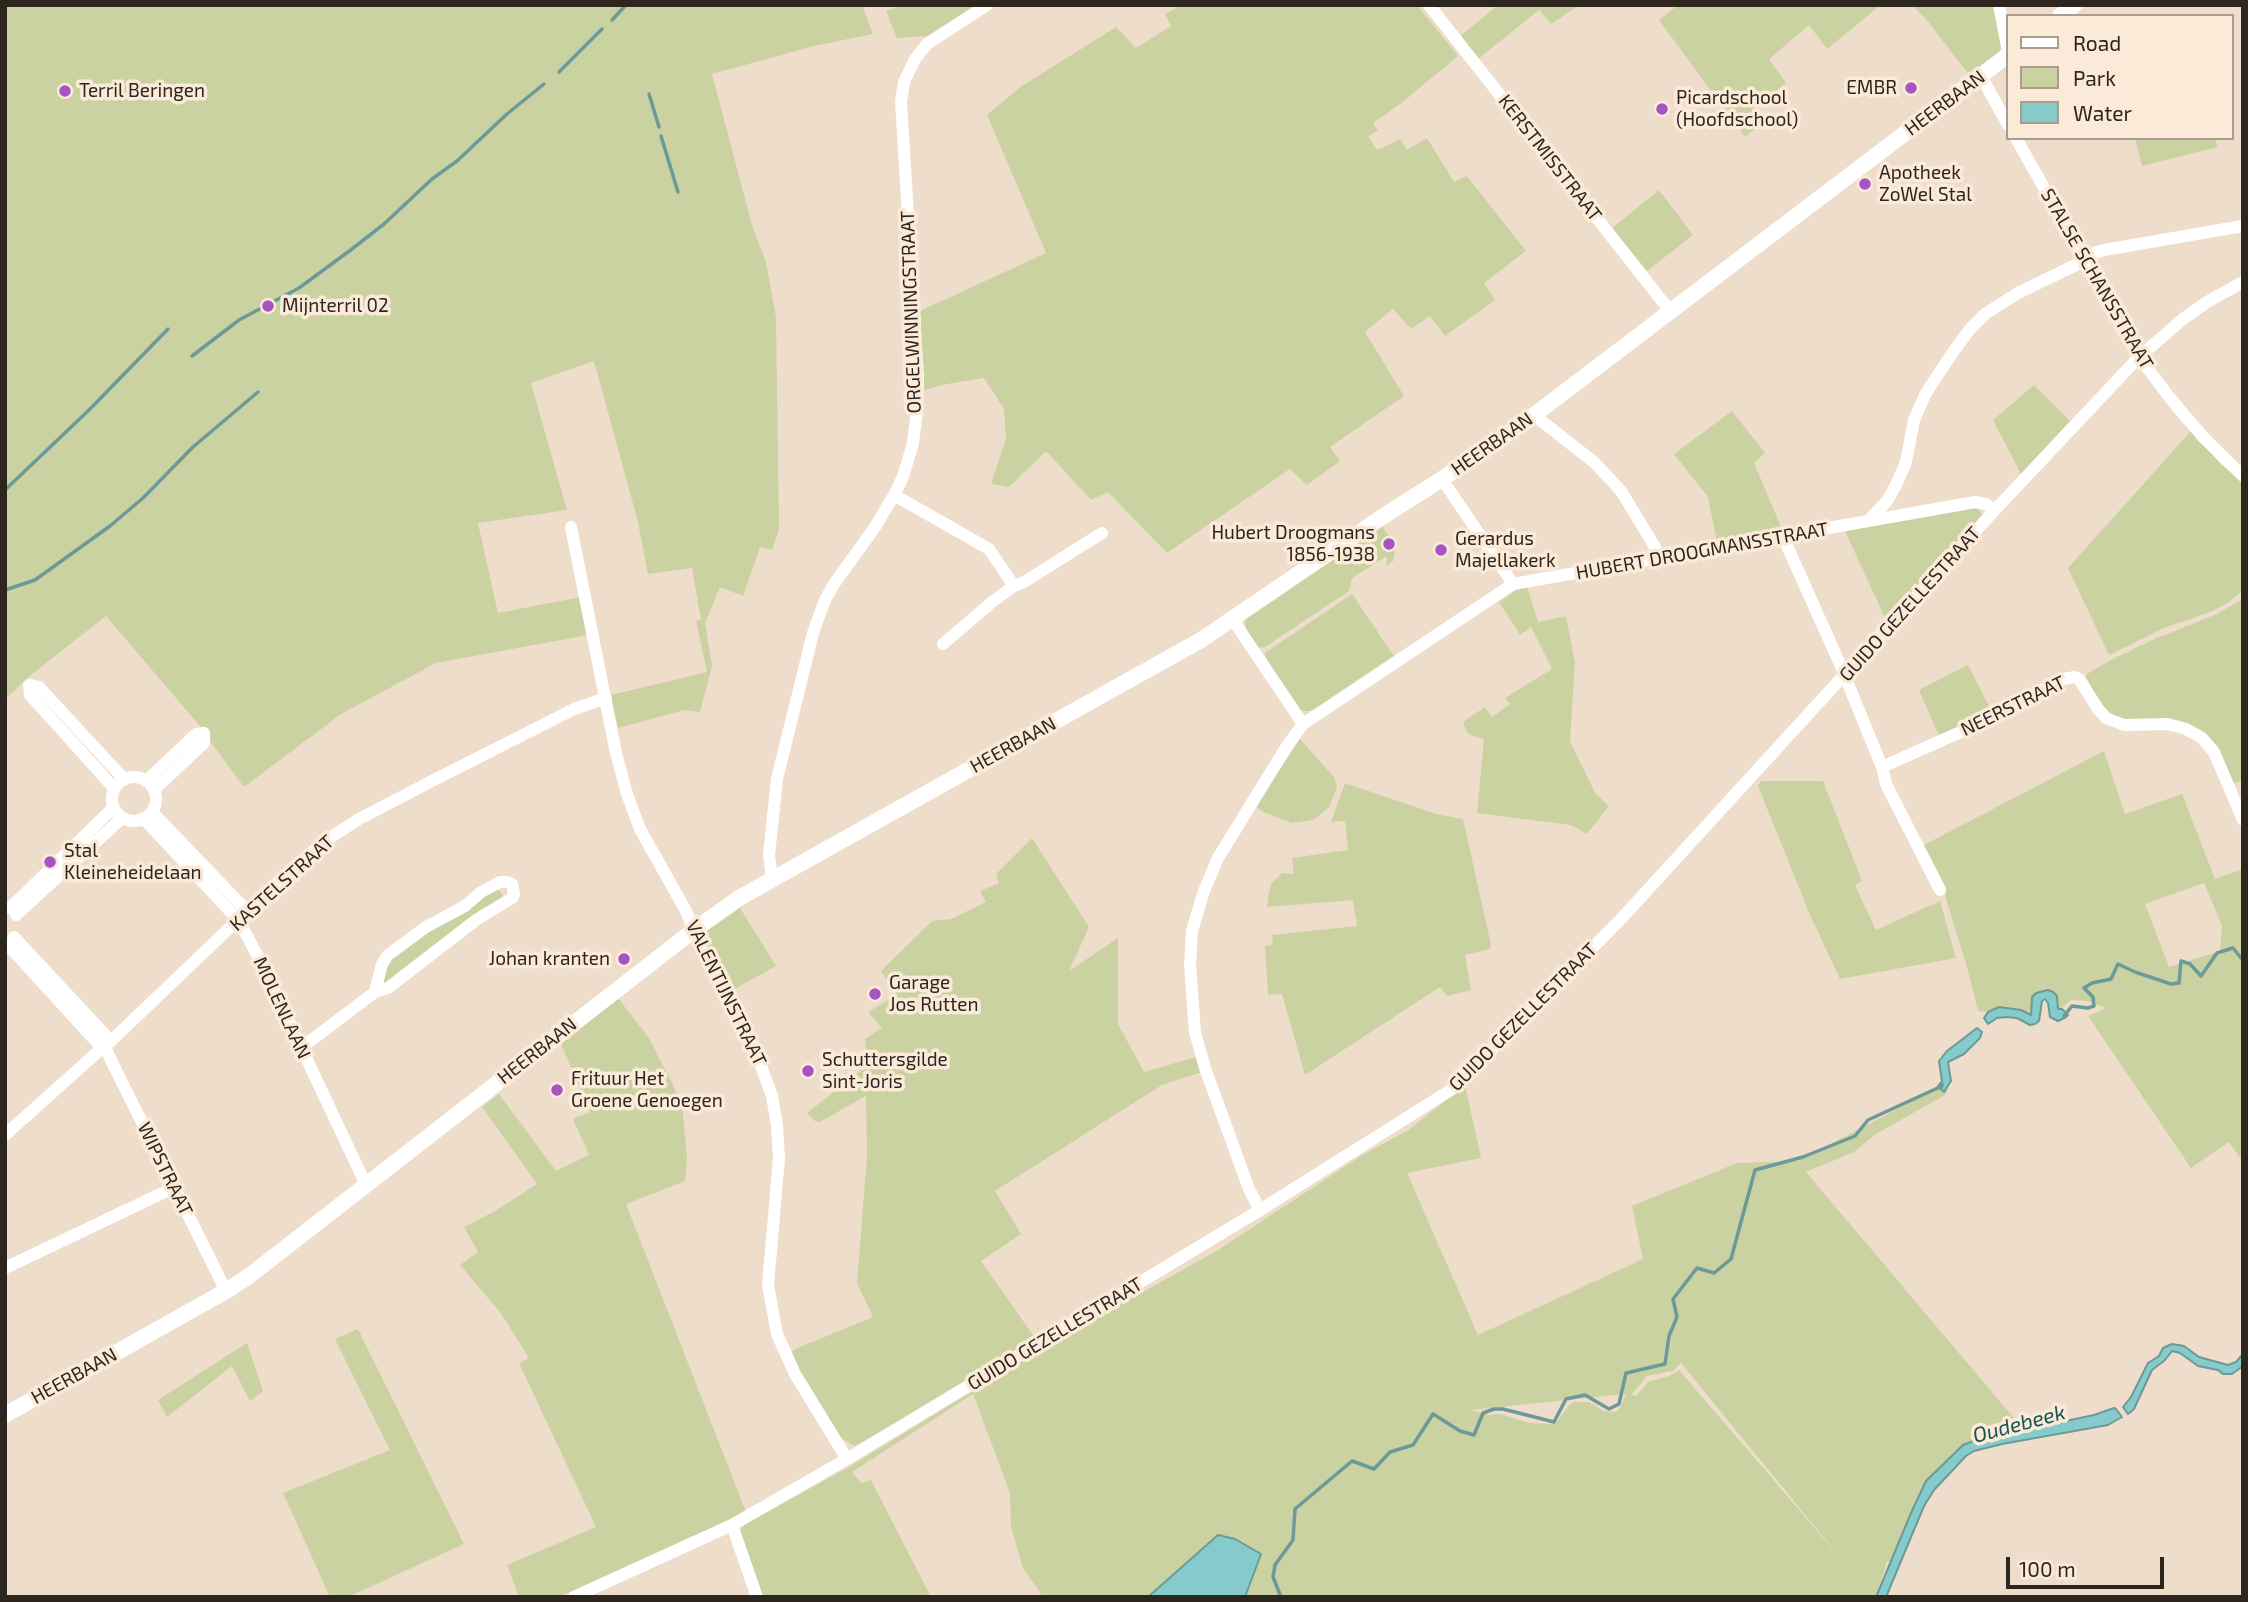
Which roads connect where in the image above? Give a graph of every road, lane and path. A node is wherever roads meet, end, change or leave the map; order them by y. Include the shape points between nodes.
1 (987, 5) edge
2 (1429, 5) edge
3 (1999, 5) edge
4 (2007, 48) edge
5 (2007, 54) edge
6 (1981, 76) junction
7 (2007, 123) edge
8 (2017, 140) edge
9 (2243, 226) edge
10 (2084, 261) junction
11 (2243, 282) edge
12 (1670, 311) junction
13 (2139, 357) junction
14 (1534, 415) junction
15 (2243, 476) edge
16 (1442, 479) junction
17 (894, 495) junction
18 (1994, 511) junction
19 (1868, 522) junction
20 (571, 527) dead end
21 (1102, 533) dead end
22 (1783, 537) junction
23 (1661, 557) junction
24 (1513, 584) junction
25 (1014, 586) junction
26 (1233, 620) junction
27 (943, 645) dead end
28 (1844, 677) junction
29 (606, 698) junction
30 (1303, 724) junction
31 (1882, 768) junction
32 (119, 783) junction
33 (150, 785) junction
34 (118, 813) junction
35 (147, 815) junction
36 (2243, 820) edge
37 (772, 878) junction
38 (1940, 890) dead end
39 (10, 910) edge
40 (244, 916) junction
41 (694, 930) junction
42 (8, 941) edge
43 (375, 992) junction
44 (106, 1045) junction
45 (301, 1048) junction
46 (5, 1135) edge
47 (366, 1185) junction
48 (173, 1188) junction
49 (1260, 1210) junction
50 (5, 1268) edge
51 (226, 1291) junction
52 (5, 1415) edge
53 (847, 1459) junction
54 (732, 1524) junction
55 (574, 1597) edge
56 (757, 1597) edge

1 - 17 street, ORGELWINNINGSTRAAT via 927,44 915,58 902,91 918,393 913,443
2 - 12 street, KERSTMISSTRAAT
3 - 4 street
5 - 6 street, HEERBAAN
6 - 7 street
6 - 12 street, HEERBAAN
8 - 10 street, STALSE SCHANSSTRAAT
9 - 10 street via 2104,250
10 - 13 street, STALSE SCHANSSTRAAT
10 - 19 street via 2018,293 1984,314 1970,329 1926,393 1896,485
11 - 13 street, GUIDO GEZELLESTRAAT via 2183,319
12 - 14 street, HEERBAAN
13 - 15 street, STALSE SCHANSSTRAAT via 2204,438
13 - 18 street, GUIDO GEZELLESTRAAT
14 - 16 street, HEERBAAN
14 - 23 street via 1595,463 1621,491
16 - 24 street
16 - 26 street, HEERBAAN
17 - 25 street via 989,549
17 - 37 street, ORGELWINNINGSTRAAT via 834,584 813,633 777,779 769,855
18 - 19 street, HUBERT DROOGMANSSTRAAT via 1975,502
18 - 28 street, GUIDO GEZELLESTRAAT
19 - 22 street, HUBERT DROOGMANSSTRAAT
20 - 29 street, VALENTIJNSTRAAT
21 - 25 street
22 - 23 street, HUBERT DROOGMANSSTRAAT
22 - 28 street
23 - 24 street, HUBERT DROOGMANSSTRAAT
24 - 30 street, HUBERT DROOGMANSSTRAAT
25 - 27 street
26 - 30 street
26 - 37 street, HEERBAAN
28 - 31 street
28 - 49 street, GUIDO GEZELLESTRAAT via 1621,919 1454,1088
29 - 40 street, KASTELSTRAAT via 574,709 359,819 325,841
29 - 41 street, VALENTIJNSTRAAT via 633,812
30 - 49 street, HUBERT DROOGMANSSTRAAT via 1218,858 1192,932 1195,1032
31 - 36 street, NEERSTRAAT via 2075,677 2106,718 2124,725 2168,724 2202,738 2214,752
31 - 38 street
32 - 32 street via 39,687 29,685 30,695
32 - 33 street via 138,777
32 - 34 street via 112,795
33 - 33 street via 204,743 204,733 196,734
33 - 35 street via 155,803
34 - 35 street via 136,821
34 - 39 street
35 - 40 street, MOLENLAAN
37 - 41 street, HEERBAAN
39 - 42 street via 17,930
40 - 44 street, KASTELSTRAAT
40 - 45 street, MOLENLAAN
41 - 47 street, HEERBAAN
41 - 53 street, VALENTIJNSTRAAT via 759,1059 775,1110 779,1158 768,1285 777,1334 795,1374
42 - 44 street, WIPSTRAAT
43 - 43 street via 388,988 512,898 512,884 500,883 481,892 388,955
43 - 45 street
44 - 46 street, KASTELSTRAAT
44 - 48 street, WIPSTRAAT
45 - 47 street, MOLENLAAN
47 - 51 street, HEERBAAN
48 - 50 street
48 - 51 street, WIPSTRAAT
49 - 53 street, GUIDO GEZELLESTRAAT
51 - 52 street, HEERBAAN
53 - 54 street, GUIDO GEZELLESTRAAT
54 - 55 street, GUIDO GEZELLESTRAAT
54 - 56 street

